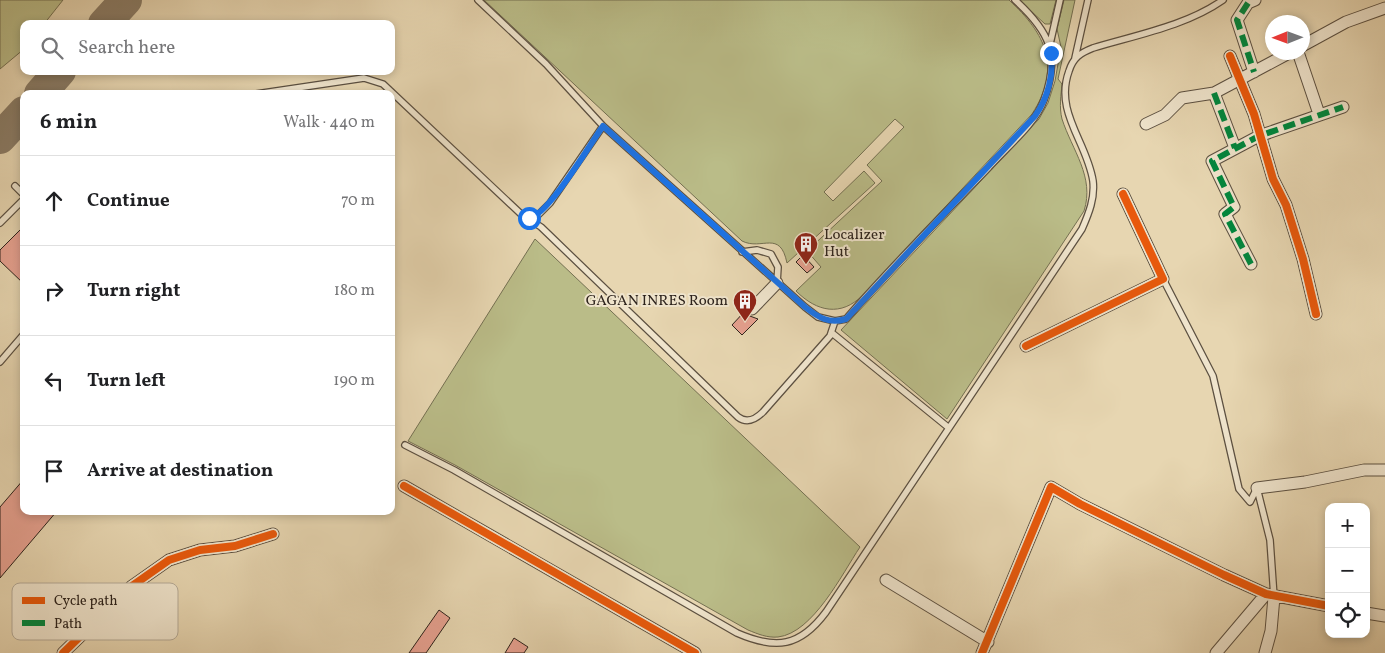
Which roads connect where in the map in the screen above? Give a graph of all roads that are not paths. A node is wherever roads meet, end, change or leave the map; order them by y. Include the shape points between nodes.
1 (478, 0) edge
2 (1015, 0) edge
3 (1060, 0) edge
4 (1088, 0) edge
5 (1223, 0) edge
6 (1255, 0) edge
7 (1385, 8) edge
8 (1310, 42) edge
9 (1050, 46) junction
10 (1230, 56) dead end
11 (1075, 58) junction
12 (1276, 60) edge
13 (1301, 60) edge
14 (1254, 72) junction
15 (1240, 80) junction
16 (281, 90) edge
17 (390, 90) edge
18 (1214, 93) junction
19 (395, 94) edge
20 (1343, 107) dead end
21 (1319, 114) junction
22 (1146, 124) dead end
23 (603, 126) junction
24 (1259, 136) junction
25 (1235, 148) junction
26 (15, 186) dead end
27 (20, 191) edge
28 (1123, 194) dead end
29 (20, 202) edge
30 (526, 216) junction
31 (0, 223) edge
32 (742, 252) junction
33 (1251, 264) dead end
34 (1163, 279) junction
35 (777, 284) junction
36 (752, 309) dead end
37 (1316, 314) dead end
38 (835, 321) junction
39 (832, 333) junction
40 (20, 339) edge
41 (1026, 346) dead end
42 (0, 362) edge
43 (949, 428) junction
44 (405, 445) dead end
45 (1385, 470) edge
46 (404, 486) dead end
47 (1257, 488) junction
48 (272, 534) dead end
49 (886, 580) dead end
50 (136, 583) edge
51 (1270, 595) junction
52 (1325, 605) edge
53 (1370, 614) edge
54 (1385, 616) edge
55 (76, 640) edge
56 (988, 642) junction
57 (63, 653) edge
58 (695, 653) edge
59 (982, 653) edge
60 (1216, 653) edge
61 (1264, 653) edge

1 - 23 lane via 546,64
2 - 9 lane via 1044,30
3 - 9 lane
4 - 11 lane
5 - 11 lane via 1186,20 1093,48
6 - 14 street via 1248,3 1237,20
7 - 8 street via 1346,22
9 - 38 lane via 1052,63 1048,86 1035,116 846,319
10 - 15 street
11 - 43 lane via 1067,75 1064,100 1091,174 1094,191 1090,212 1082,229
12 - 14 street
13 - 21 street
14 - 15 street
15 - 18 street
15 - 24 street
16 - 17 lane via 364,78
18 - 22 street via 1182,98 1165,115
18 - 25 street
19 - 30 lane
20 - 21 street
21 - 24 street
23 - 30 lane via 550,203 537,216
23 - 32 lane
24 - 25 street
24 - 37 street via 1273,179 1286,204
25 - 33 street via 1212,161 1234,207 1225,214
26 - 27 lane
28 - 34 street
29 - 31 lane
30 - 39 lane via 742,420 760,416
32 - 35 lane
32 - 35 lane via 757,250 771,254 778,267
34 - 41 street
34 - 47 lane via 1213,376 1239,489 1250,502
35 - 36 street
35 - 38 lane via 818,317
38 - 39 lane
39 - 43 lane
40 - 42 lane
43 - 44 lane via 817,624 798,639 773,644 737,633
45 - 47 street via 1364,470
46 - 58 street
47 - 51 lane via 1270,540
48 - 50 street via 235,546 200,550 169,560
49 - 56 street
51 - 52 street
51 - 56 street via 1051,487
51 - 60 street
51 - 61 street via 1271,631
53 - 54 street
55 - 57 street
56 - 59 street

